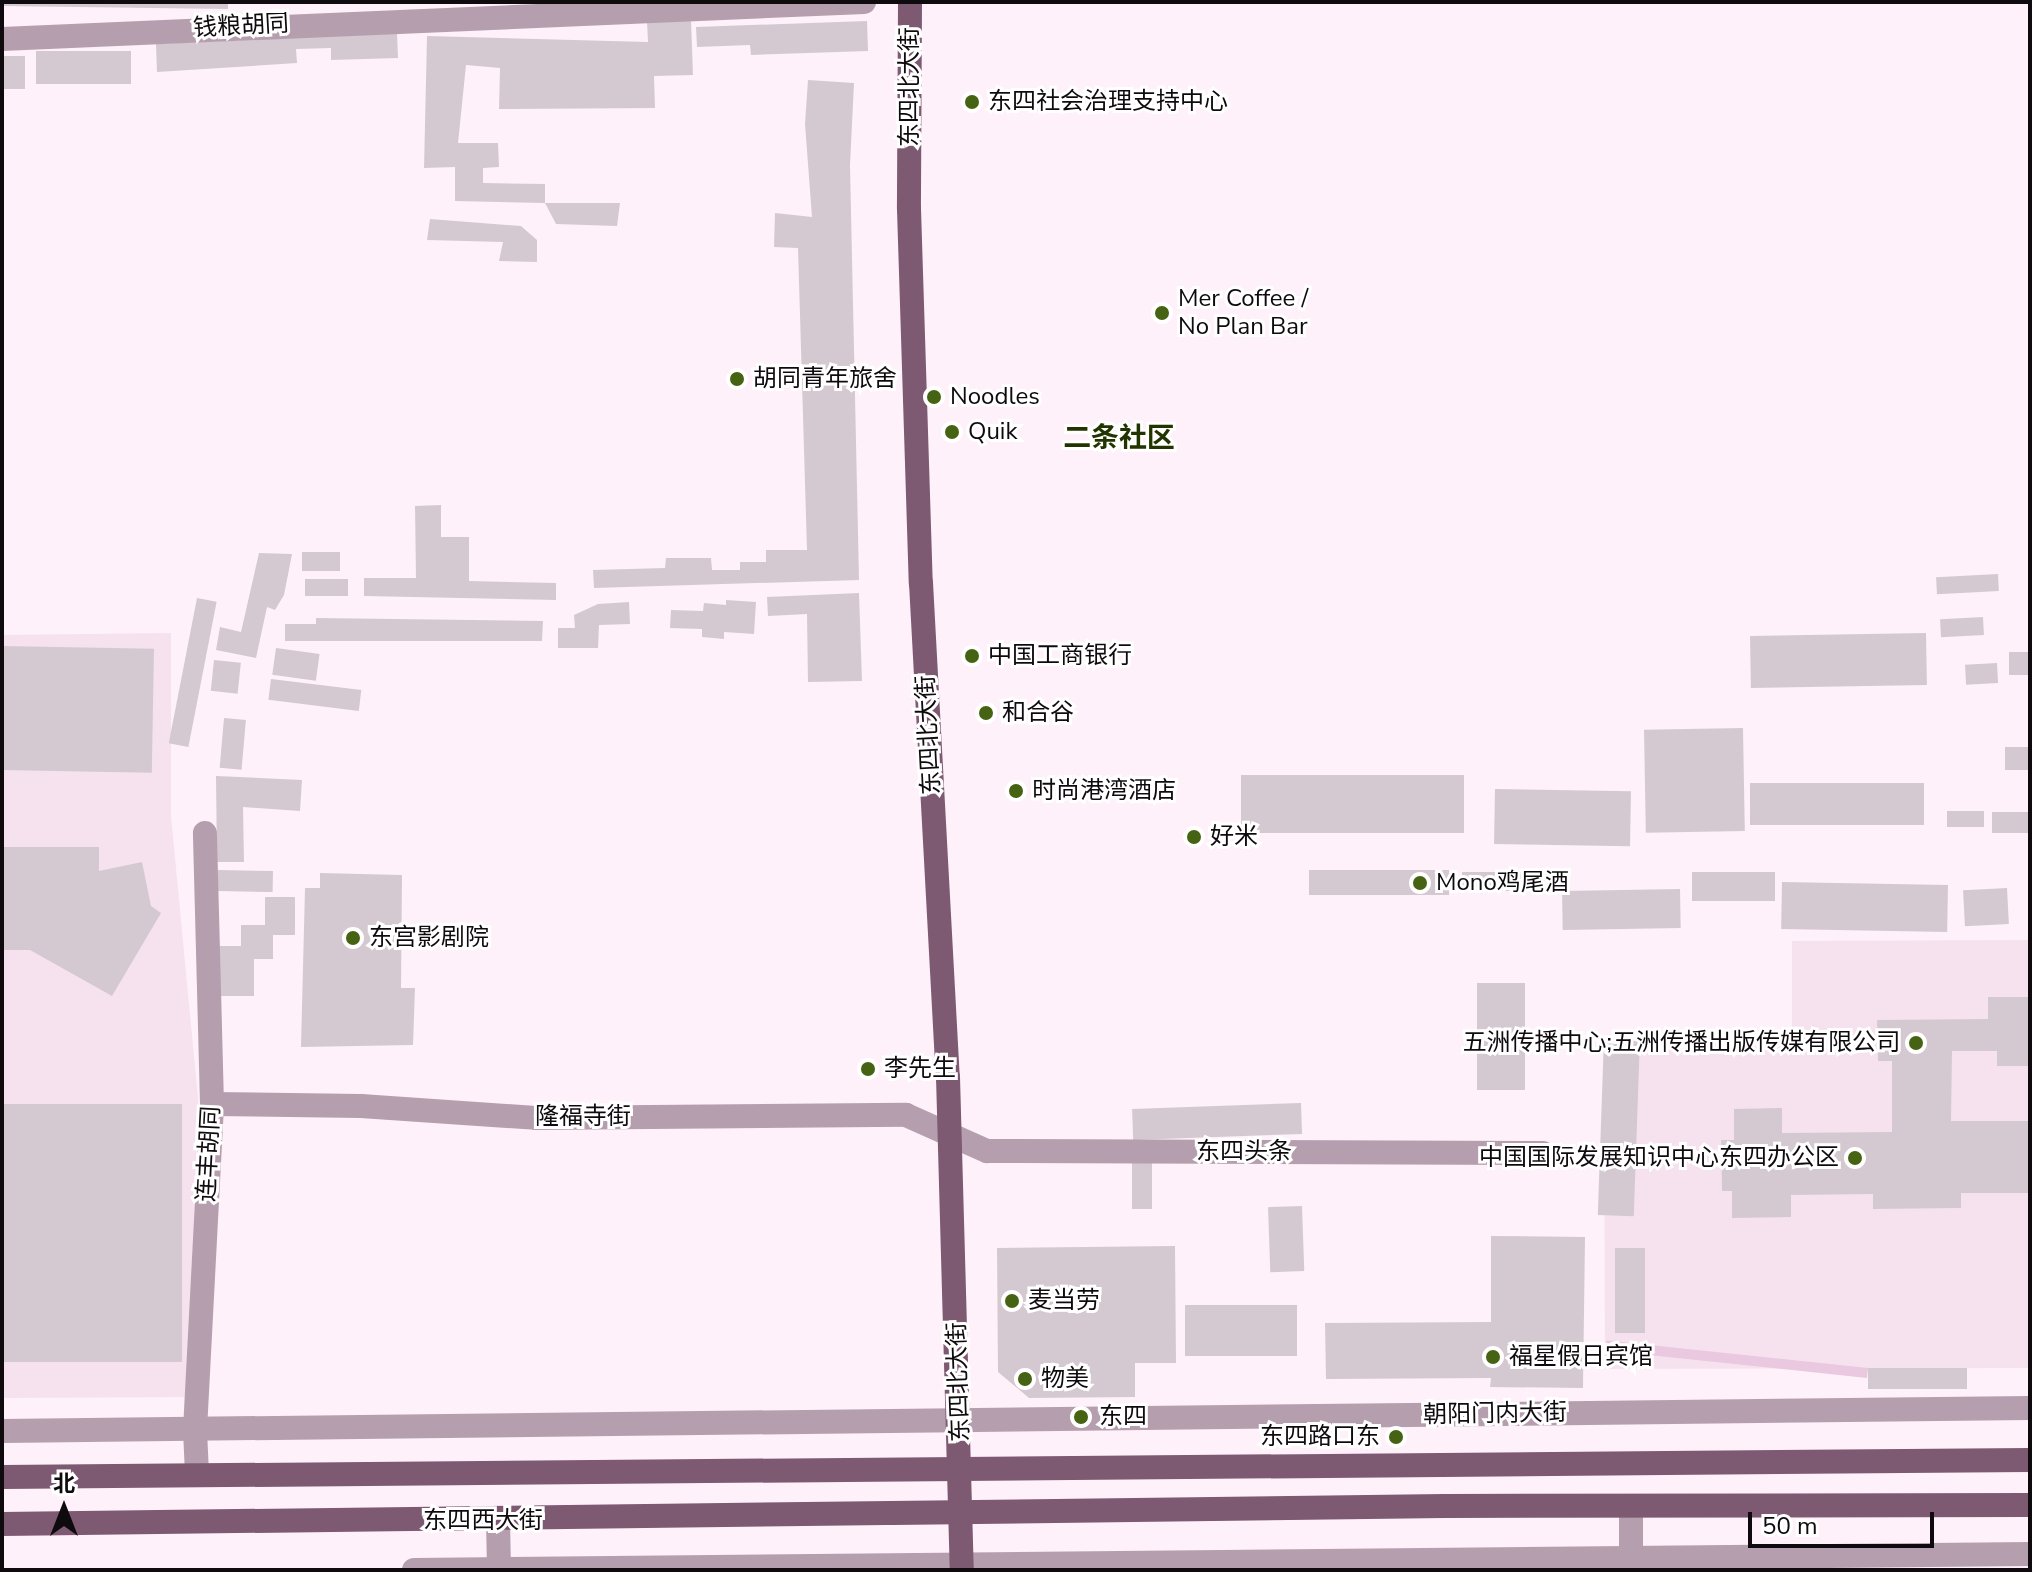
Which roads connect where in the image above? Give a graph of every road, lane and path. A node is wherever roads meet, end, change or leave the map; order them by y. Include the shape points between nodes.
1 (864, 2) edge
2 (910, 2) edge
3 (2, 39) edge
4 (205, 833) dead end
5 (212, 1104) junction
6 (951, 1132) junction
7 (1543, 1153) dead end
8 (2030, 1408) edge
9 (961, 1420) junction
10 (195, 1430) junction
11 (2, 1431) edge
12 (2030, 1460) edge
13 (962, 1467) junction
14 (197, 1474) junction
15 (2, 1477) edge
16 (2030, 1505) edge
17 (1631, 1509) junction
18 (963, 1515) junction
19 (498, 1521) junction
20 (2, 1524) edge
21 (2030, 1554) edge
22 (1631, 1564) edge
23 (962, 1568) edge
24 (414, 1570) edge
25 (499, 1570) edge

1 - 3 street, 钱粮胡同
2 - 6 main road, 东四北大街 via 909,209 921,583
4 - 5 street, 连丰胡同
5 - 6 street, 隆福寺街 via 361,1106 536,1118 906,1115
5 - 10 street, 连丰胡同
6 - 7 street, 东四头条 via 987,1151
6 - 9 main road, 东四北大街
8 - 9 street, 朝阳门内大街
9 - 10 street
9 - 13 main road, 东四北大街
10 - 11 street
10 - 14 street, 连丰胡同
12 - 13 main road, 朝阳门内大街
13 - 14 main road, 东四西大街
13 - 18 main road, 东四北大街
14 - 15 main road, 东四西大街
16 - 17 main road
17 - 18 main road via 1445,1506
17 - 22 street
18 - 19 main road, 东四西大街
18 - 23 main road, 东四北大街
19 - 20 main road, 东四西大街
19 - 25 street
21 - 22 street
22 - 23 street
23 - 25 street, 东四西大街
24 - 25 street, 东四西大街

